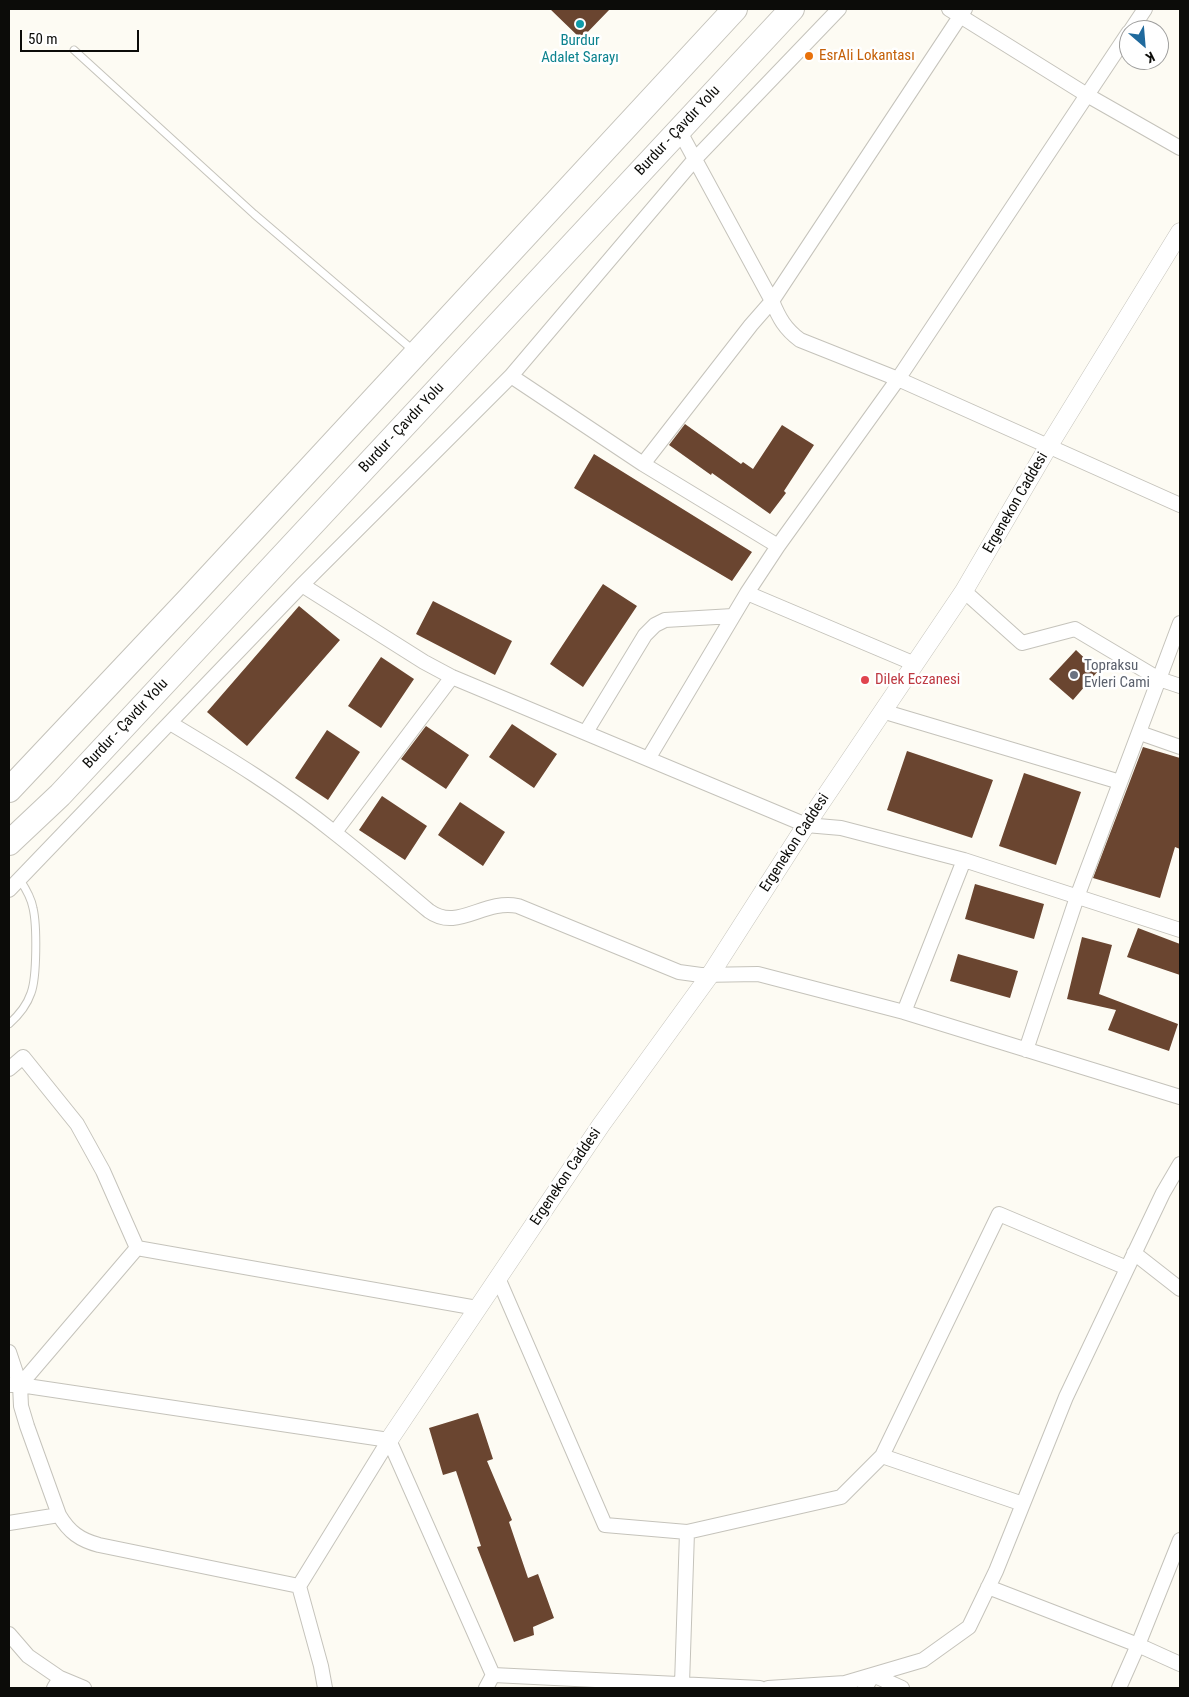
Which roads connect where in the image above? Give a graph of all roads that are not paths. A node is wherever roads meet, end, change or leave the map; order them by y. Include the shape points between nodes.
1 (736, 9) edge
2 (792, 9) edge
3 (839, 9) edge
4 (1145, 9) edge
5 (958, 11) edge
6 (1138, 20) edge
7 (1119, 47) edge
8 (74, 50) dead end
9 (1087, 95) junction
10 (679, 130) junction
11 (1180, 148) edge
12 (695, 159) junction
13 (1180, 232) edge
14 (772, 301) junction
15 (416, 353) junction
16 (511, 376) junction
17 (898, 379) junction
18 (1048, 447) junction
19 (643, 464) junction
20 (1180, 505) edge
21 (778, 546) junction
22 (302, 585) junction
23 (964, 592) junction
24 (747, 593) junction
25 (733, 616) junction
26 (1180, 623) edge
27 (915, 664) junction
28 (452, 677) junction
29 (1159, 679) junction
30 (1180, 686) edge
31 (882, 711) junction
32 (170, 723) junction
33 (586, 732) junction
34 (1140, 733) junction
35 (1180, 747) edge
36 (648, 759) junction
37 (1120, 782) junction
38 (9, 790) edge
39 (806, 825) junction
40 (335, 832) junction
41 (9, 843) edge
42 (964, 860) junction
43 (20, 880) junction
44 (9, 890) edge
45 (1077, 897) junction
46 (1180, 930) edge
47 (710, 975) junction
48 (904, 1012) junction
49 (9, 1024) edge
50 (1026, 1050) junction
51 (9, 1069) edge
52 (1180, 1097) edge
53 (1180, 1164) edge
54 (137, 1248) junction
55 (1134, 1253) junction
56 (1127, 1268) junction
57 (498, 1278) junction
58 (1180, 1289) edge
59 (478, 1308) junction
60 (9, 1352) edge
61 (14, 1385) edge
62 (389, 1440) junction
63 (882, 1456) junction
64 (1023, 1504) junction
65 (59, 1515) junction
66 (9, 1523) edge
67 (687, 1532) junction
68 (1180, 1540) edge
69 (299, 1586) junction
70 (988, 1587) junction
71 (9, 1634) edge
72 (1138, 1645) junction
73 (1180, 1664) edge
74 (493, 1675) junction
75 (873, 1675) junction
76 (57, 1683) edge
77 (615, 1685) edge
78 (681, 1686) edge
79 (84, 1688) edge
80 (325, 1688) edge
81 (486, 1688) edge
82 (760, 1688) edge
83 (768, 1688) edge
84 (865, 1688) edge
85 (902, 1688) edge
86 (1120, 1688) edge

1 - 15 highway
2 - 10 highway, Burdur - Çavdır Yolu
3 - 12 street
4 - 6 street
5 - 9 street
5 - 14 street
7 - 9 street
8 - 15 lane via 254,214
9 - 11 street
9 - 17 street
10 - 12 street
10 - 41 highway, Burdur - Çavdır Yolu via 60,795
12 - 14 street
12 - 16 street
13 - 18 street, Ergenekon Caddesi
14 - 17 street via 785,328 800,340
14 - 19 street
15 - 38 highway
16 - 19 street
16 - 22 street
17 - 18 street
17 - 21 street
18 - 20 street
18 - 23 street, Ergenekon Caddesi
19 - 21 street
21 - 24 street
22 - 28 street
22 - 32 street
23 - 27 street, Ergenekon Caddesi
23 - 29 street via 1022,643 1074,629
24 - 25 street
24 - 27 street
25 - 33 street via 665,620 655,625 645,635
25 - 36 street
26 - 29 street
27 - 31 street, Ergenekon Caddesi
28 - 33 street
28 - 40 street
29 - 30 street
29 - 34 street
31 - 37 street
31 - 39 street, Ergenekon Caddesi
32 - 40 street via 266,782
32 - 43 street
33 - 36 street
34 - 35 street
34 - 37 street
36 - 39 street
37 - 45 street
39 - 42 street via 841,828
39 - 47 street, Ergenekon Caddesi
40 - 47 street via 441,918 455,919 495,905 518,906 667,968
42 - 45 street
42 - 48 street
43 - 44 street
43 - 49 lane via 34,910 35,974 29,999
45 - 46 street
45 - 50 street
47 - 48 street via 758,974
47 - 57 street, Ergenekon Caddesi
48 - 50 street
50 - 52 street
51 - 54 street via 23,1057 77,1124 103,1171
53 - 55 street
54 - 59 street
54 - 61 street
55 - 56 street
55 - 58 street
56 - 63 street via 999,1214
56 - 64 street via 1066,1398
57 - 59 street, Ergenekon Caddesi
57 - 67 street via 605,1525
59 - 62 street, Ergenekon Caddesi
60 - 61 street
61 - 62 street
61 - 65 street
62 - 69 street
62 - 74 street
63 - 64 street
63 - 67 street via 841,1497
64 - 70 street
65 - 66 street
65 - 69 street via 65,1526 86,1541
67 - 78 street
68 - 72 street
69 - 80 street
70 - 72 street
70 - 75 street via 969,1627 923,1660
71 - 76 street
72 - 73 street
72 - 86 street
74 - 77 street
74 - 81 street
75 - 83 street via 844,1683
75 - 84 street
75 - 85 street
76 - 79 street
77 - 78 street
78 - 82 street

